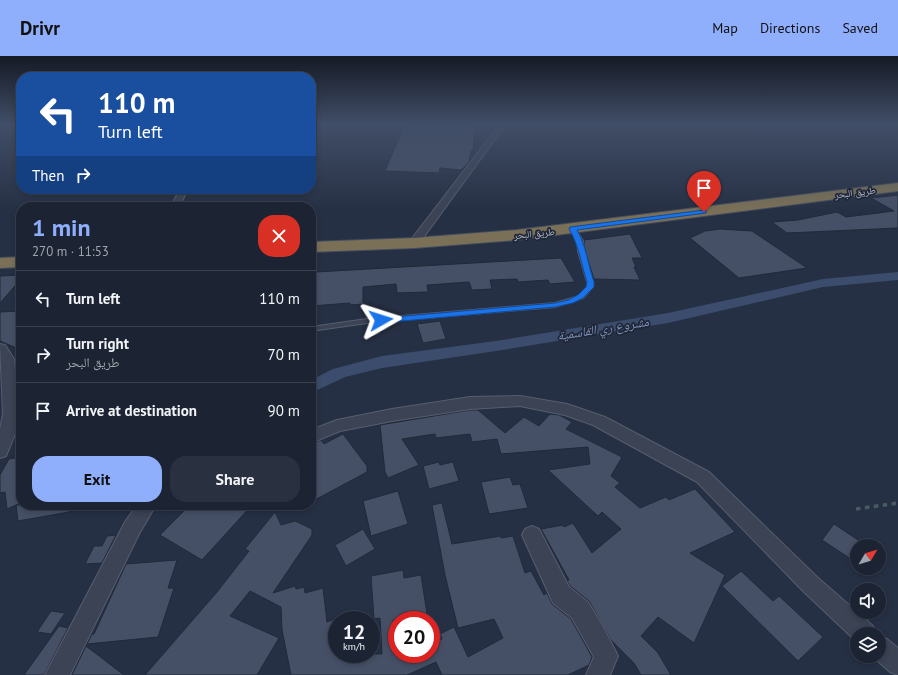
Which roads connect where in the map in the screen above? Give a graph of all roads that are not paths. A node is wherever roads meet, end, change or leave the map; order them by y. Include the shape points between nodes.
1 (481, 153) edge
2 (898, 187) edge
3 (573, 229) junction
4 (414, 243) junction
5 (316, 247) edge
6 (16, 262) edge
7 (0, 263) edge
8 (316, 328) edge
9 (4, 359) edge
10 (15, 390) edge
11 (316, 435) edge
12 (0, 451) edge
13 (144, 510) edge
14 (532, 535) dead end
15 (857, 627) edge
16 (886, 653) edge
17 (898, 664) edge
18 (57, 675) edge
19 (598, 675) edge

1 - 4 street
2 - 3 highway, طريق البحر
3 - 4 highway, طريق البحر
3 - 8 lane via 580,241 590,282 590,287 581,297 540,307 367,321
4 - 5 highway, طريق البحر
6 - 7 highway
9 - 10 street
10 - 12 street via 7,434
11 - 15 street via 337,426 470,403 520,401 567,410 599,421 703,477 810,584
13 - 18 street via 132,528
14 - 19 street via 561,595 580,610 606,656
16 - 17 street

